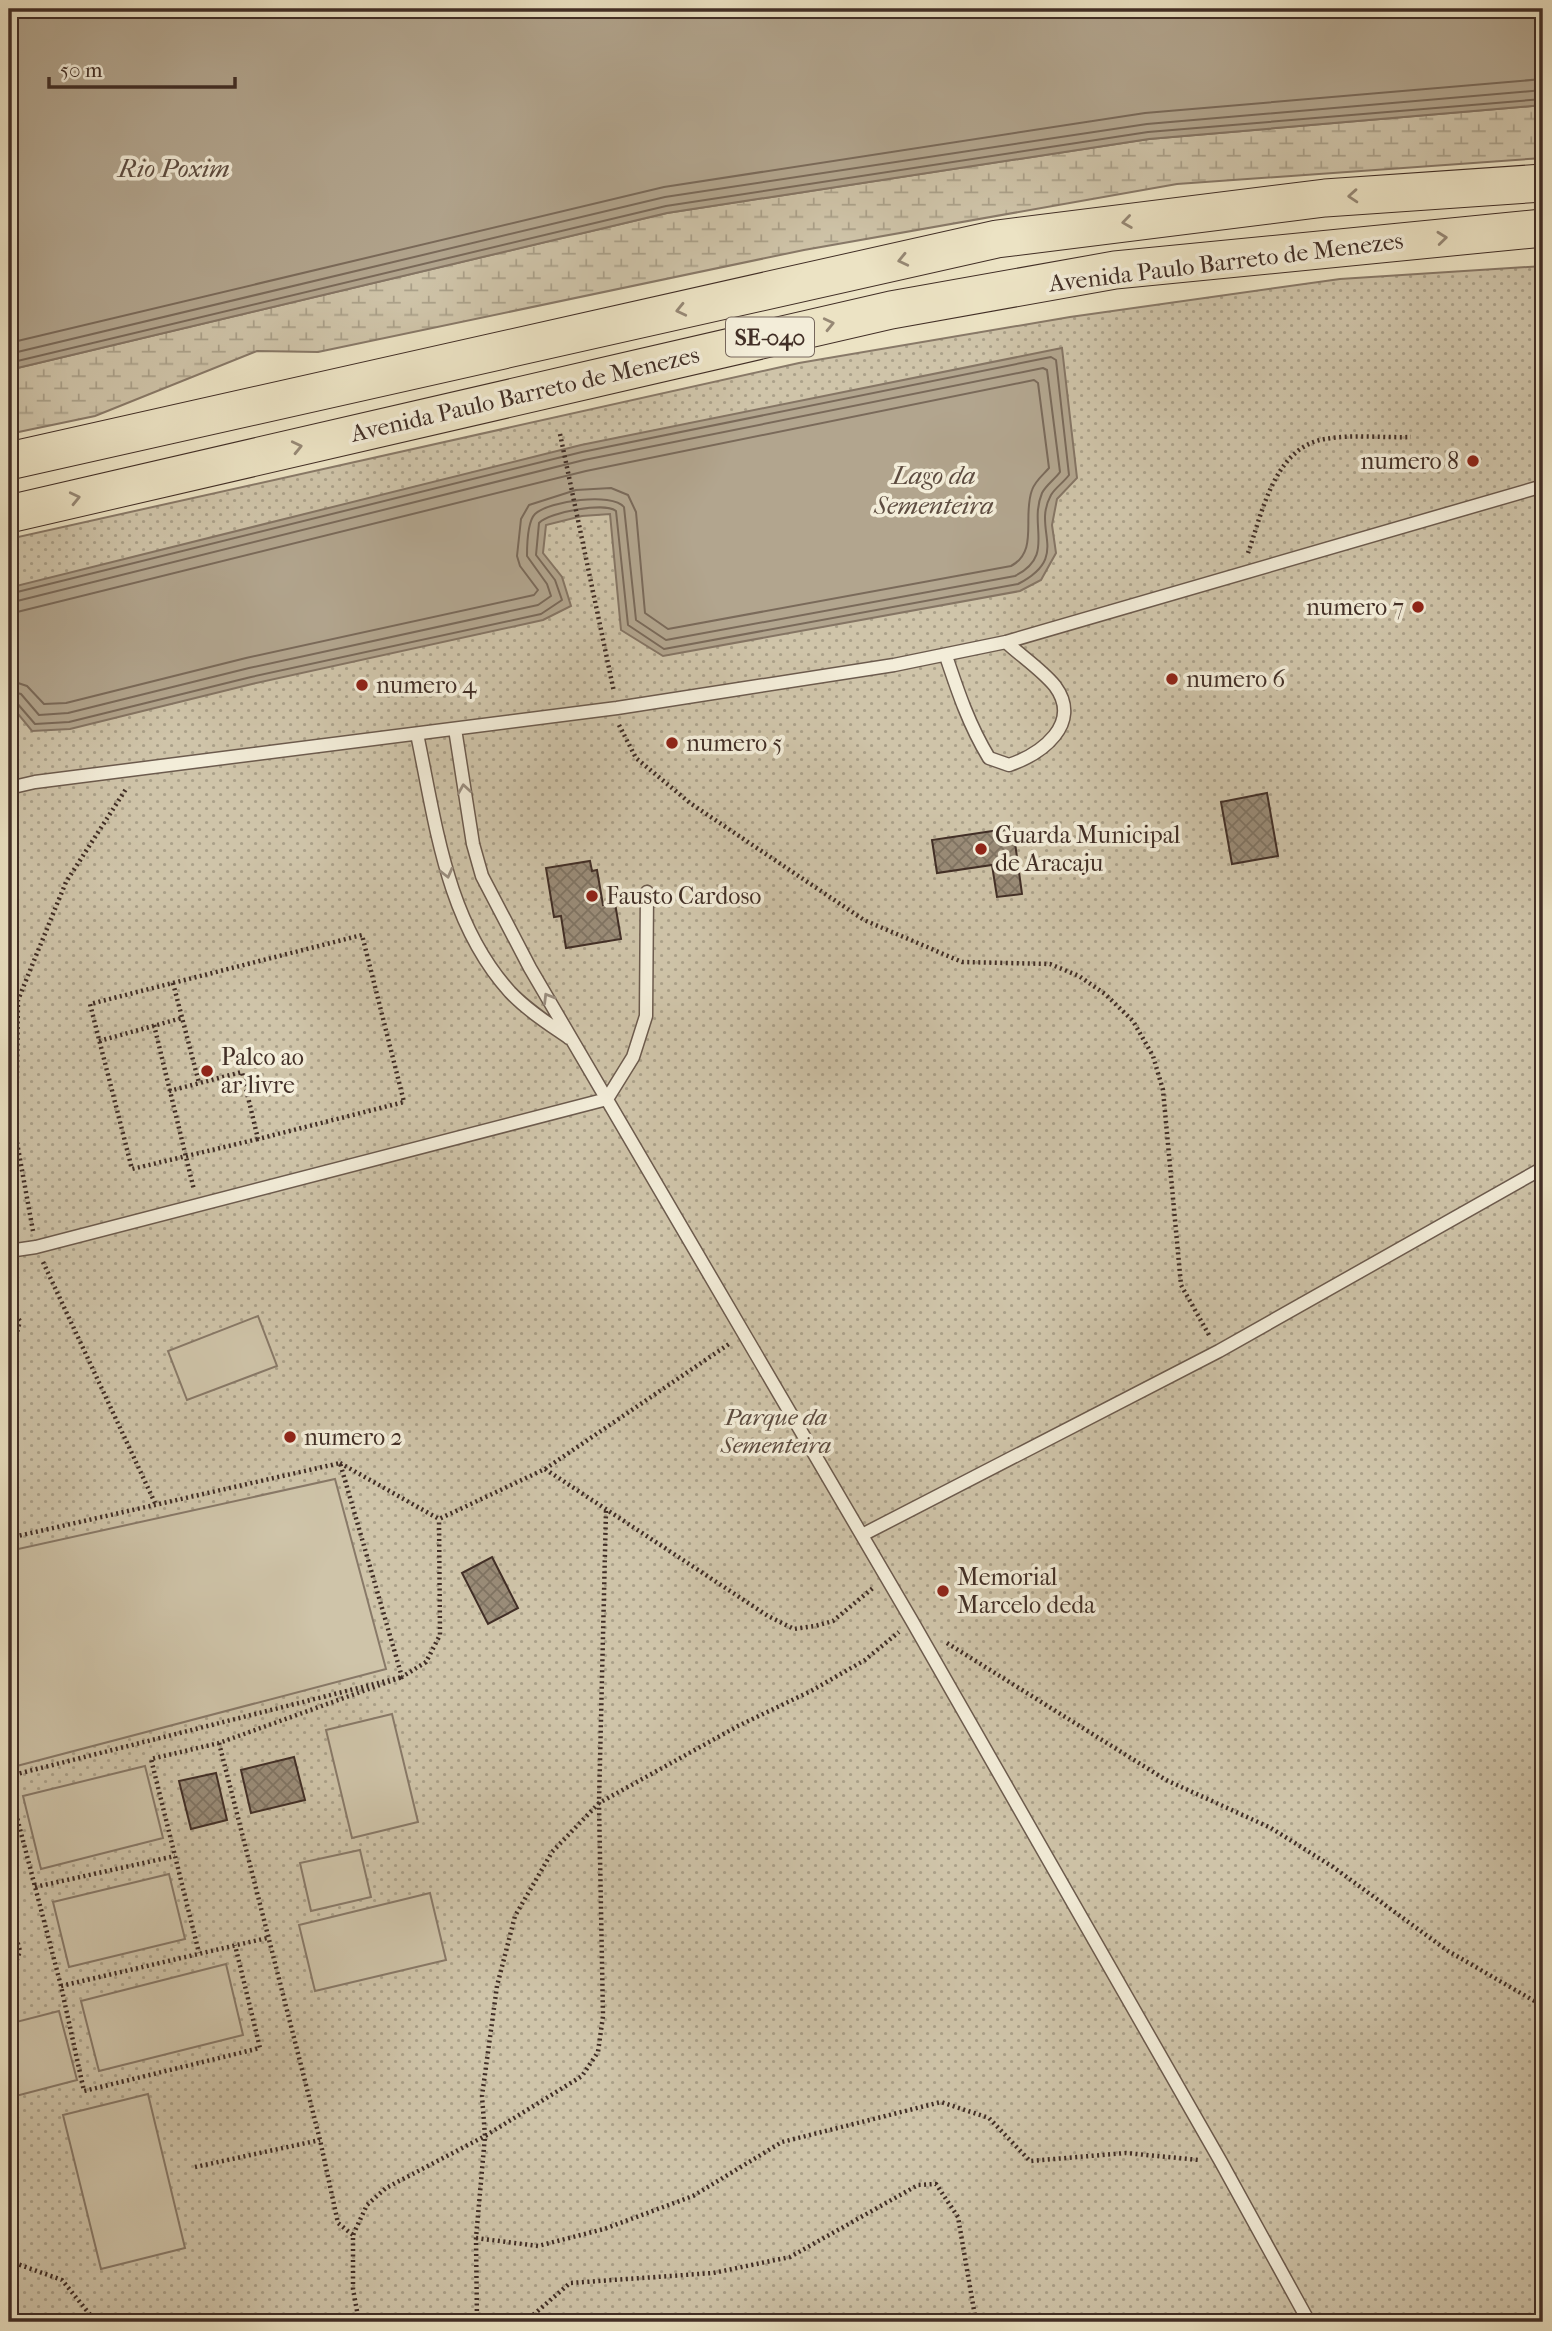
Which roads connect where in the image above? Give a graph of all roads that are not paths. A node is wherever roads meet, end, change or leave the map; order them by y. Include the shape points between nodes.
1 (1543, 183) edge
2 (1543, 228) edge
3 (9, 461) edge
4 (1543, 485) edge
5 (9, 513) edge
6 (1006, 642) junction
7 (946, 656) junction
8 (455, 729) junction
9 (417, 734) junction
10 (9, 788) edge
11 (647, 892) dead end
12 (575, 1042) junction
13 (607, 1099) junction
14 (1543, 1168) edge
15 (9, 1251) edge
16 (862, 1535) junction
17 (1309, 2322) edge

1 -> 3 main road, Avenida Paulo Barreto de Menezes / SE-040 via 1325,198 998,239
5 -> 2 main road, Avenida Paulo Barreto de Menezes / SE-040 via 891,310 1115,270
4 - 6 lane
6 - 7 lane
6 - 7 lane via 1044,675 1063,703 1063,720 1054,740 1009,765 989,758 982,747 965,715
7 - 8 lane
8 - 9 lane
12 -> 8 lane via 482,876
9 - 10 lane
9 -> 12 lane via 448,878 464,923 510,992
11 - 13 lane via 646,1016 633,1057
12 - 13 lane
13 - 15 lane
13 - 16 lane
14 - 16 lane via 1219,1351
16 - 17 lane

